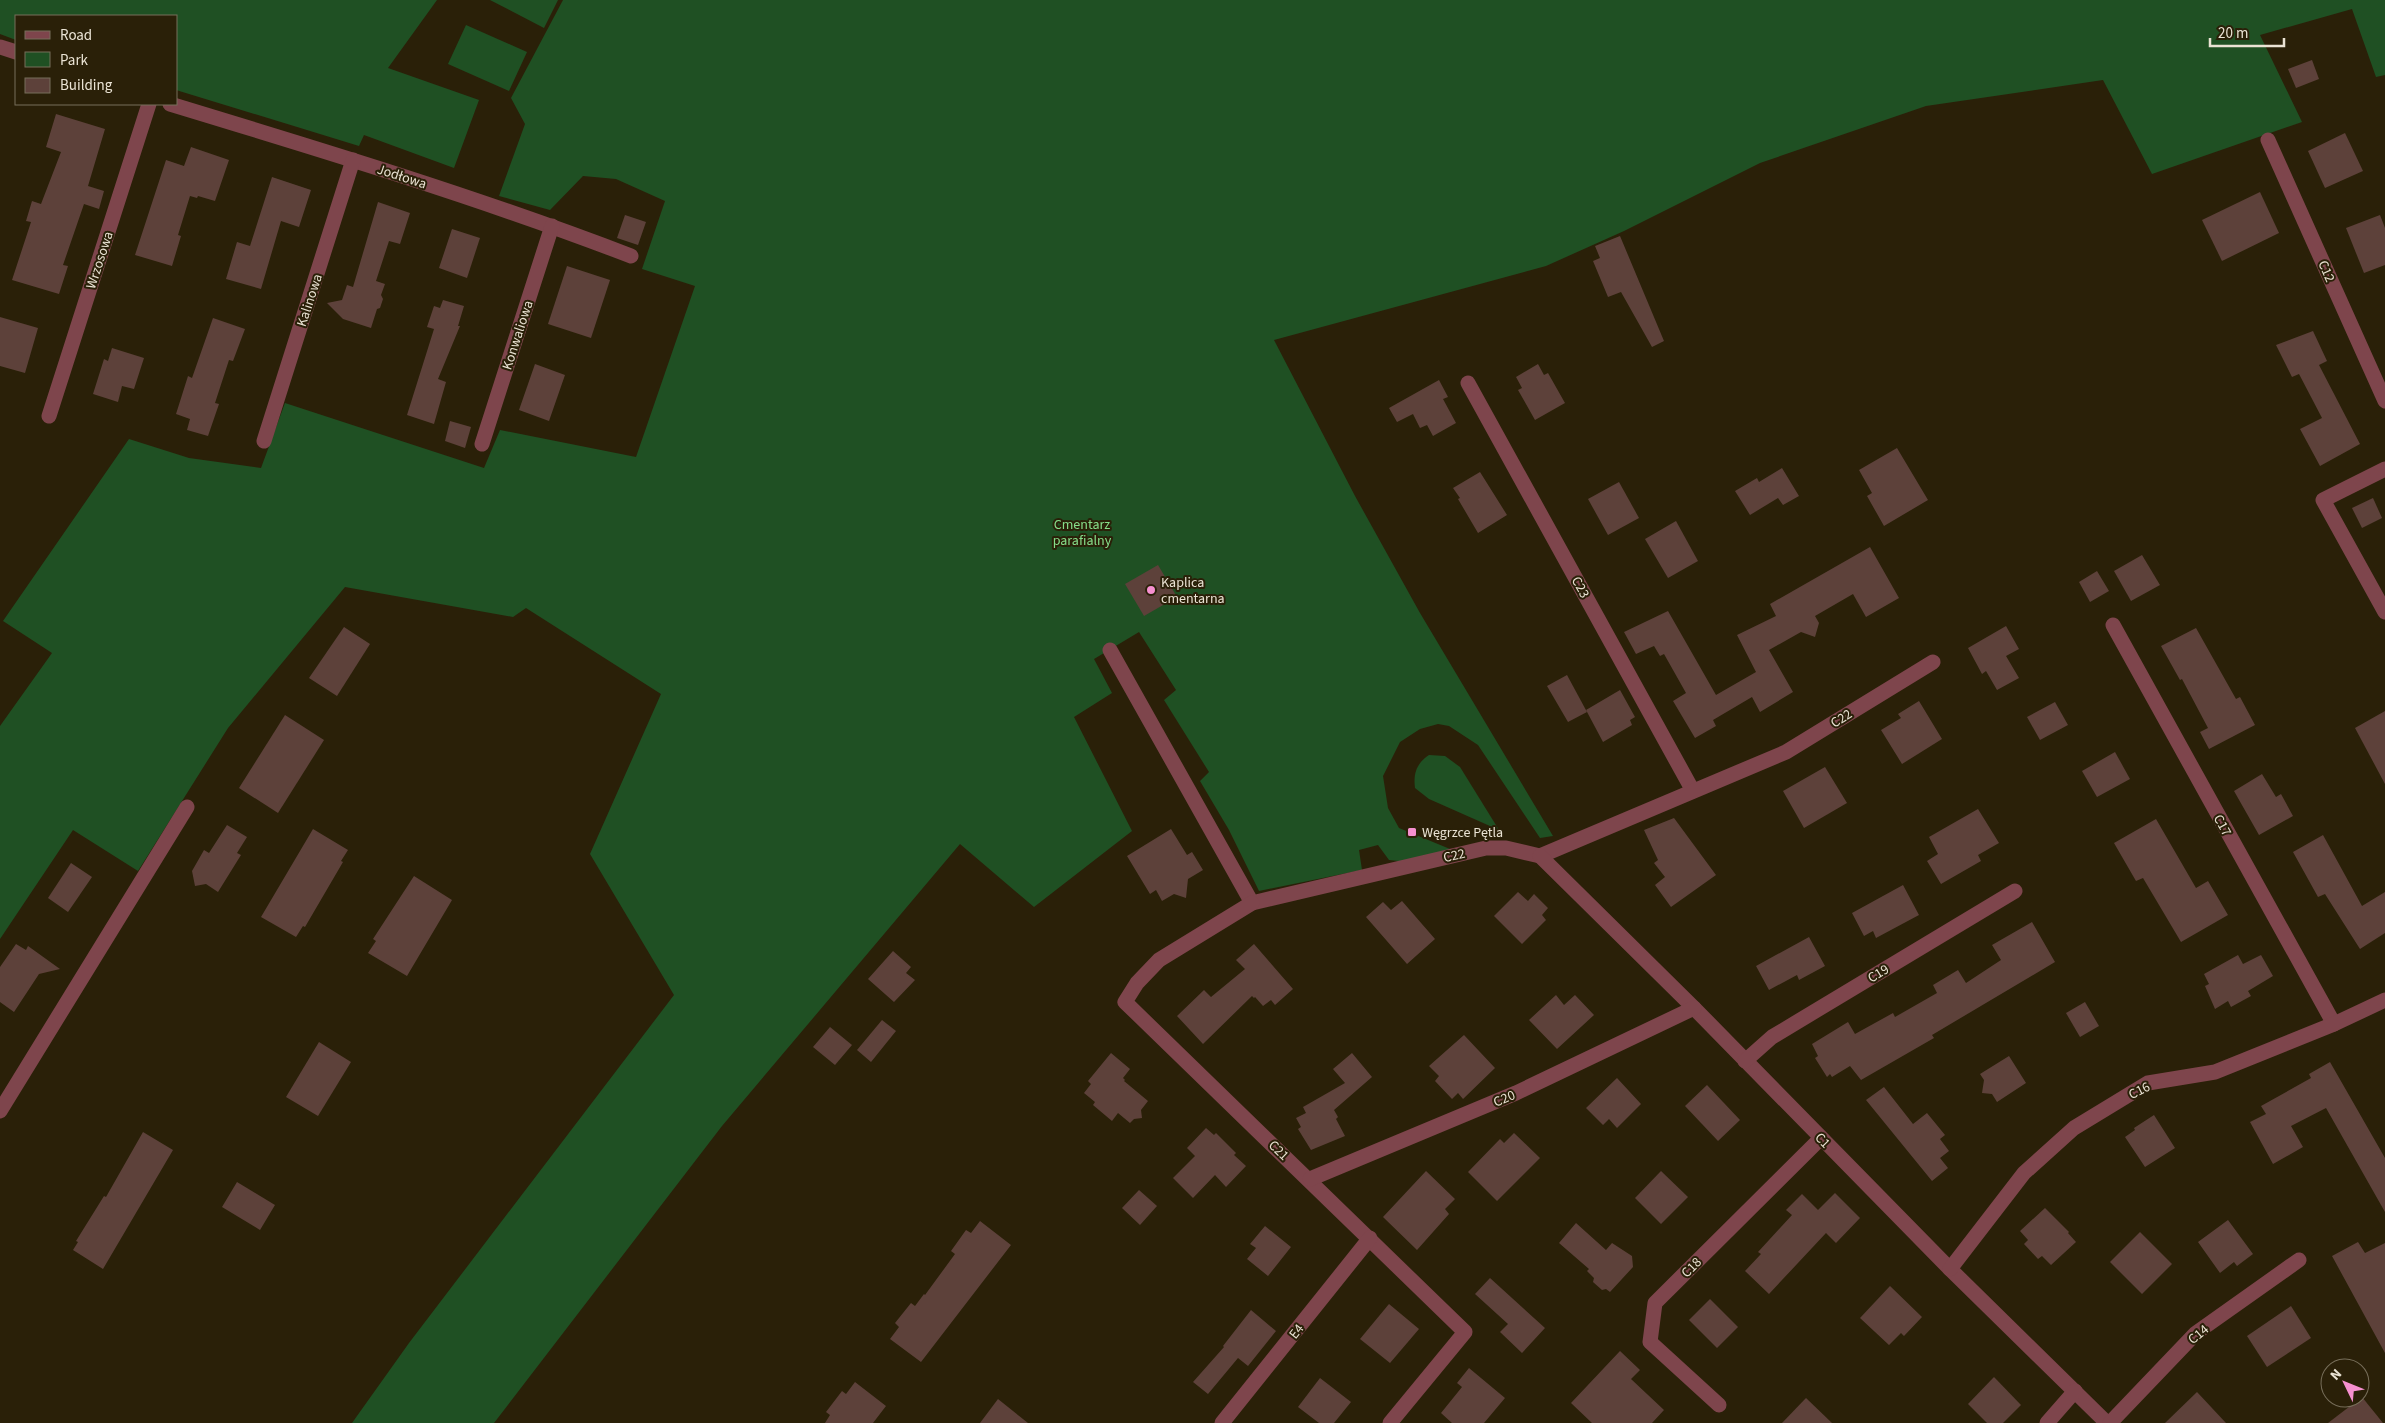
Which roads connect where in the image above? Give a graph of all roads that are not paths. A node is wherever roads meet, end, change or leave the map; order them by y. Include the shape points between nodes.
1 (0, 47) edge
2 (15, 52) edge
3 (149, 105) edge
4 (173, 105) edge
5 (2268, 140) dead end
6 (353, 160) junction
7 (552, 226) junction
8 (630, 256) dead end
9 (1468, 383) dead end
10 (2385, 401) edge
11 (49, 416) dead end
12 (264, 441) dead end
13 (482, 444) dead end
14 (2385, 469) edge
15 (2385, 612) edge
16 (2113, 625) dead end
17 (1110, 650) dead end
18 (1933, 662) dead end
19 (1693, 791) junction
20 (187, 807) dead end
21 (1540, 856) junction
22 (2015, 891) dead end
23 (1252, 903) junction
24 (2385, 1000) edge
25 (1694, 1008) junction
26 (2334, 1024) junction
27 (1745, 1061) junction
28 (0, 1111) edge
29 (1822, 1138) junction
30 (1310, 1179) junction
31 (1370, 1238) junction
32 (2299, 1260) dead end
33 (1950, 1269) junction
34 (2075, 1391) junction
35 (1719, 1405) dead end
36 (1222, 1423) edge
37 (1390, 1423) edge
38 (2047, 1423) edge
39 (2109, 1423) edge

1 - 2 street
3 - 11 street, Wrzosowa
4 - 6 street, Jodłowa
5 - 10 street, C12
6 - 7 street, Jodłowa
6 - 12 street, Kalinowa
7 - 8 street, Jodłowa
7 - 13 street, Konwaliowa
9 - 19 street, C23
14 - 15 street via 2323,500
16 - 26 street, C17
17 - 23 street
18 - 19 street, C22 via 1786,752
19 - 21 street, C22
20 - 28 street
21 - 23 street, C22 via 1506,848 1486,848
21 - 25 street, C1
22 - 27 street, C19 via 1772,1037
23 - 30 street, C21 via 1158,960 1125,1002
24 - 26 street, C16
25 - 27 street, C1
25 - 30 street, C20 via 1516,1093
26 - 33 street, C16 via 2215,1072 2148,1083 2074,1128 2024,1173
27 - 29 street, C1
29 - 33 street, C1
29 - 35 street, C18 via 1654,1303 1650,1342
30 - 31 street, C21
31 - 36 street, E4
31 - 37 street, C21 via 1466,1332
32 - 39 street, C14 via 2196,1333
33 - 34 street, C1
34 - 38 street
34 - 39 street, C1

